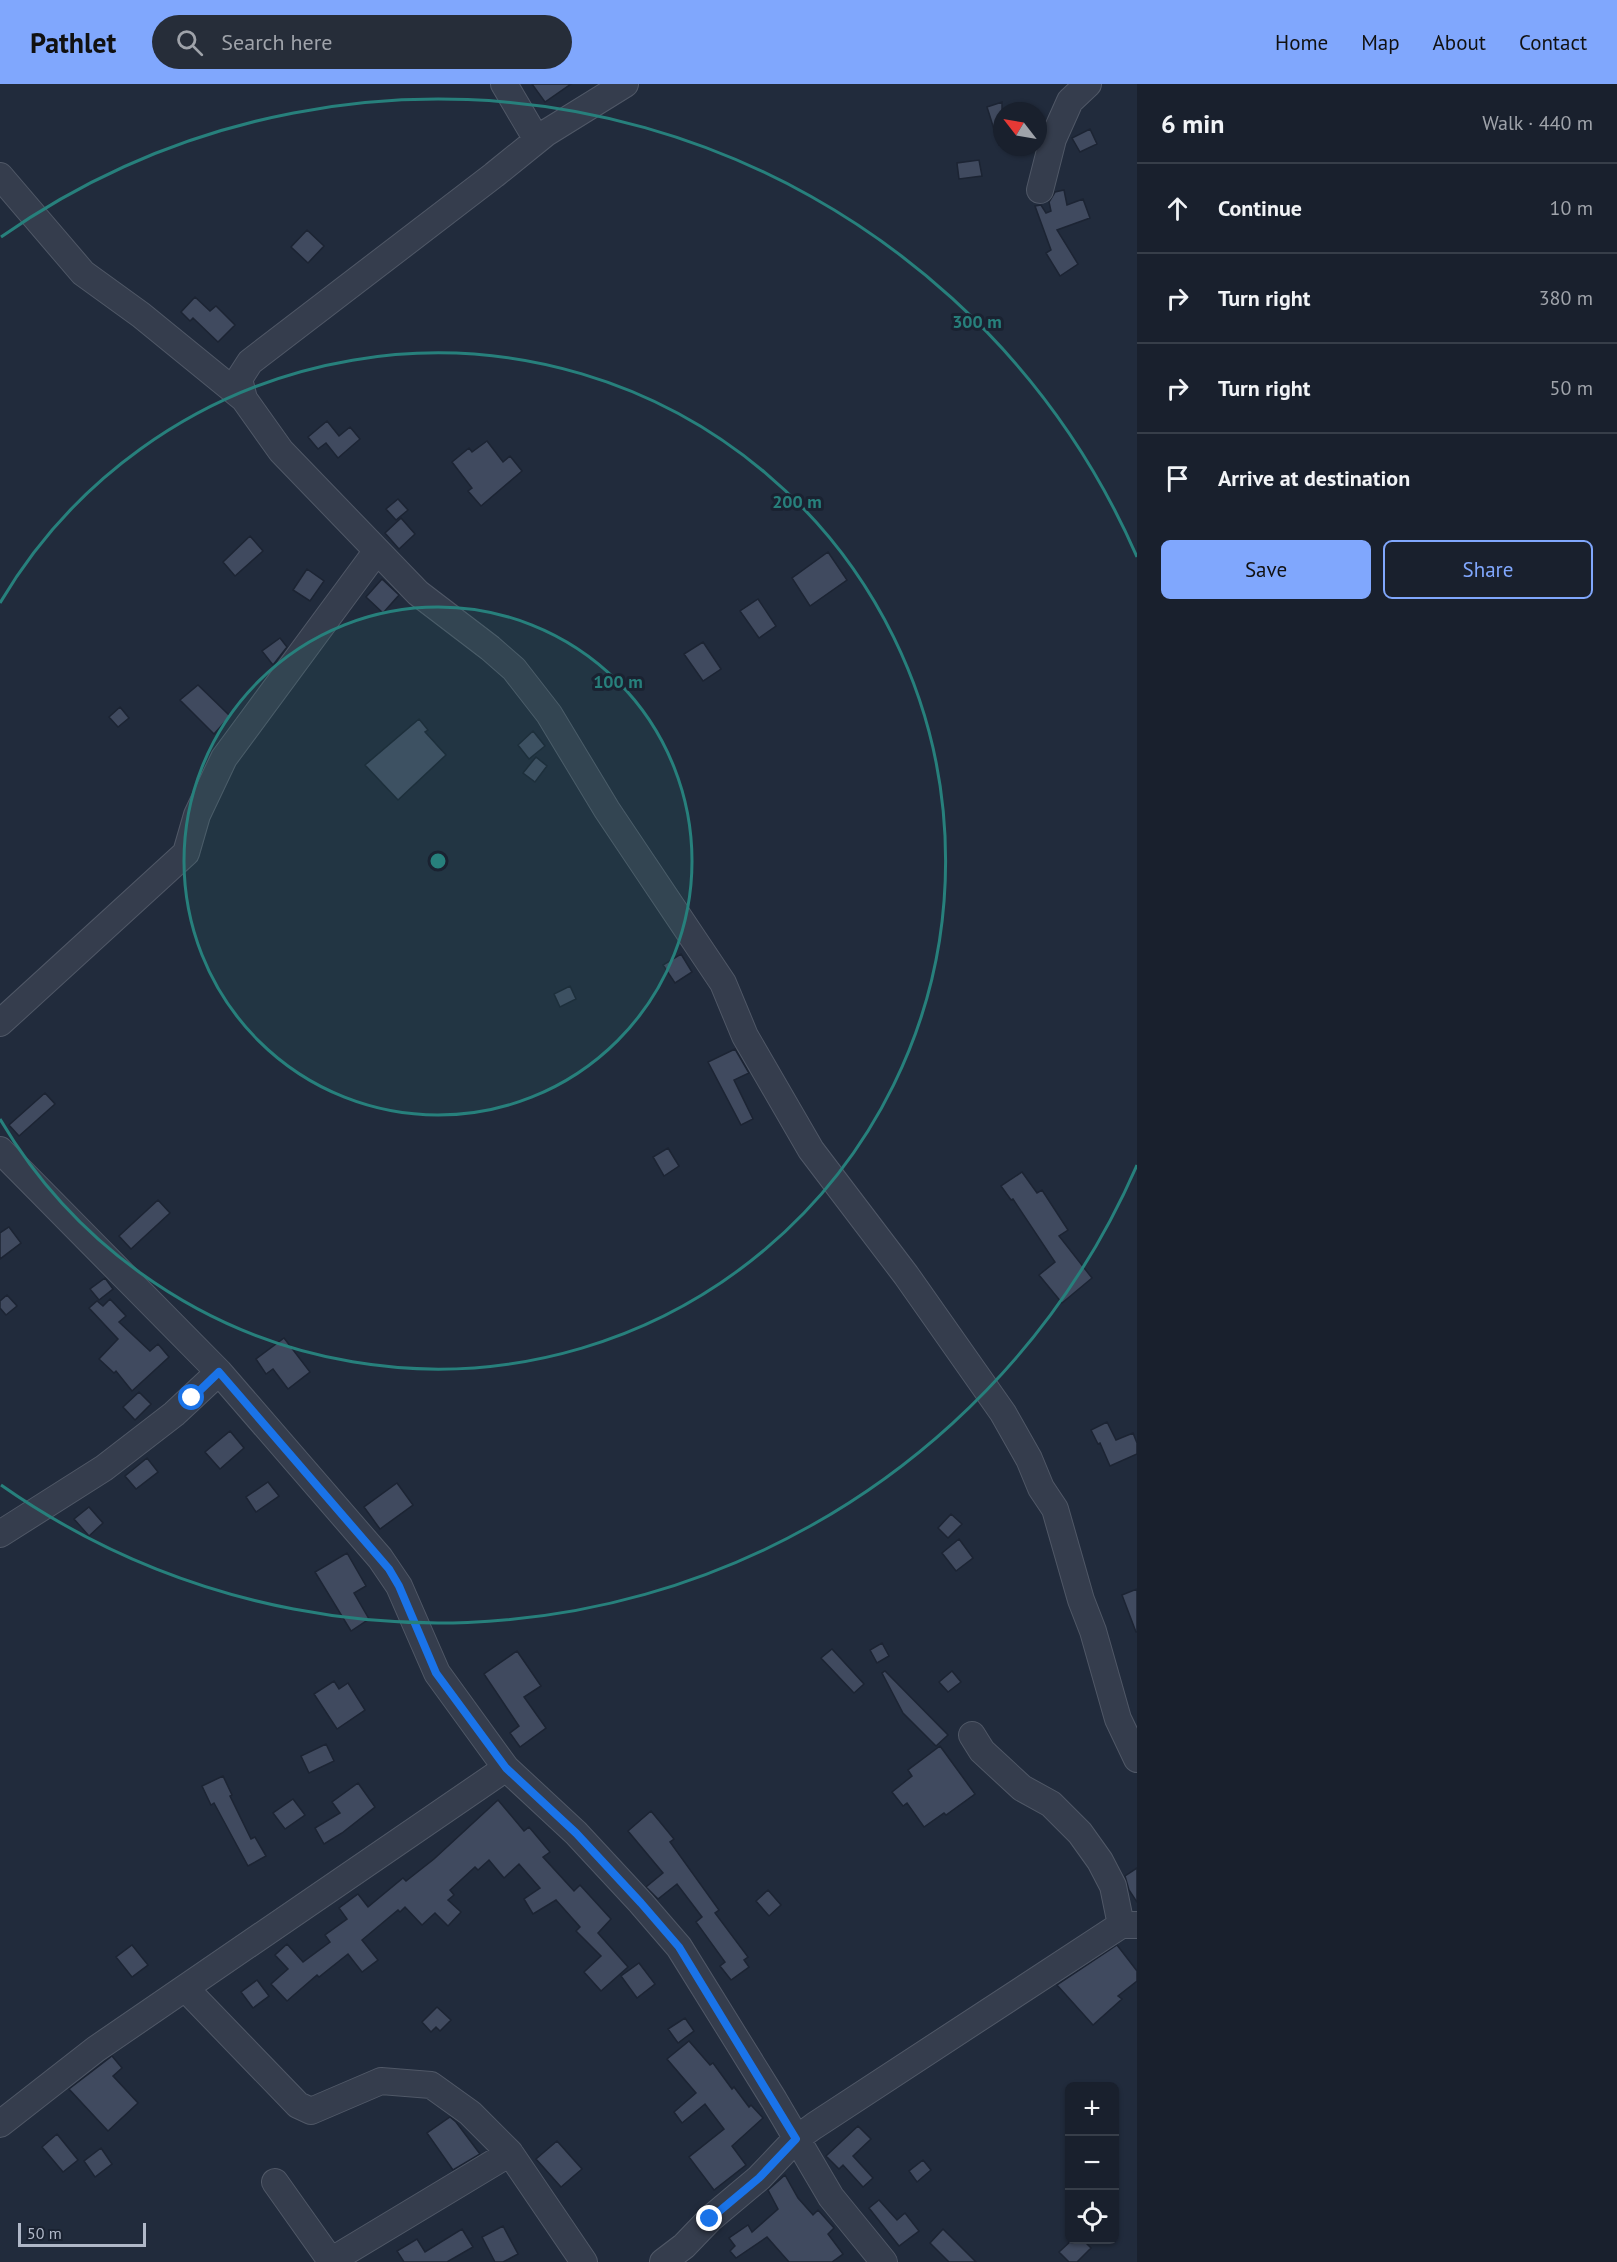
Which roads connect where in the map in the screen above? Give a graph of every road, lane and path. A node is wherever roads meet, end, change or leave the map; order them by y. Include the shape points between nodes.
1 (504, 84) edge
2 (625, 84) edge
3 (1088, 84) edge
4 (537, 140) junction
5 (0, 176) edge
6 (1041, 190) dead end
7 (244, 399) junction
8 (376, 552) junction
9 (0, 1023) edge
10 (0, 1150) edge
11 (219, 1372) junction
12 (0, 1534) edge
13 (972, 1735) dead end
14 (1137, 1759) edge
15 (506, 1768) junction
16 (1129, 1925) edge
17 (186, 1989) junction
18 (0, 2124) edge
19 (796, 2139) junction
20 (510, 2153) junction
21 (274, 2182) dead end
22 (330, 2261) edge
23 (584, 2262) edge
24 (663, 2262) edge
25 (884, 2262) edge

1 - 4 street
2 - 4 street
3 - 6 street via 1070,101 1053,139
4 - 7 street via 250,362 239,379
5 - 7 street via 83,273
7 - 8 street via 281,451
8 - 9 street via 224,758 197,815 186,853
8 - 14 street via 418,593 514,669 549,714 607,810 723,983 745,1036 811,1150 906,1275 1003,1413 1055,1509 1118,1719
10 - 11 street
11 - 12 street via 174,1414 104,1468
11 - 15 street via 389,1569 436,1673
13 - 16 street via 982,1751 1022,1788 1051,1804 1080,1833 1100,1861
15 - 17 street
15 - 19 street via 576,1833 679,1947
16 - 19 street
17 - 18 street via 96,2049
17 - 20 street via 298,2105 311,2111 381,2080 431,2085 470,2113
19 - 24 street via 759,2178
19 - 25 street via 838,2207
20 - 22 street
20 - 23 street
21 - 22 street

